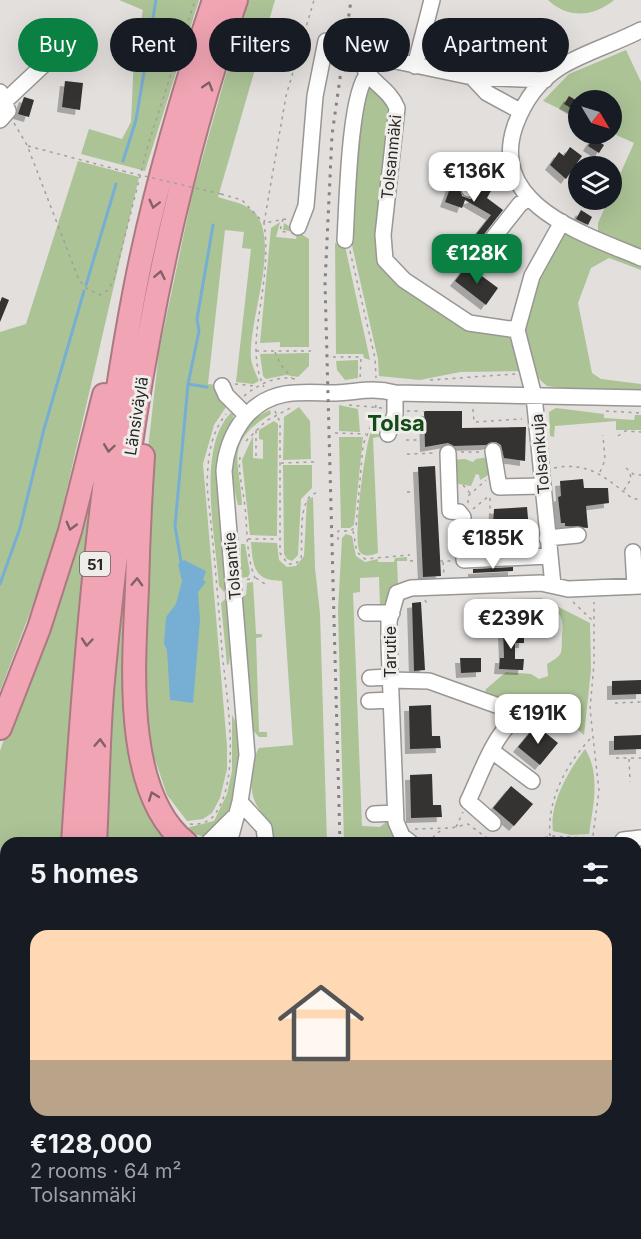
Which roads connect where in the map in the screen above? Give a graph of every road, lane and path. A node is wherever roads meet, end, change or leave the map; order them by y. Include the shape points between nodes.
1 (195, 0) edge
2 (214, 0) edge
3 (236, 0) edge
4 (314, 0) edge
5 (432, 0) edge
6 (641, 30) edge
7 (323, 56) edge
8 (415, 66) junction
9 (37, 72) edge
10 (368, 74) junction
11 (472, 77) junction
12 (545, 80) junction
13 (3, 106) edge
14 (520, 111) junction
15 (27, 146) junction
16 (513, 171) junction
17 (469, 189) dead end
18 (529, 198) junction
19 (562, 222) junction
20 (264, 223) junction
21 (298, 227) dead end
22 (345, 240) joint
23 (486, 247) dead end
24 (641, 258) edge
25 (135, 287) junction
26 (517, 330) junction
27 (150, 332) junction
28 (256, 351) junction
29 (275, 351) junction
30 (311, 351) dead end
31 (333, 357) dead end
32 (530, 374) junction
33 (292, 378) junction
34 (299, 381) dead end
35 (427, 381) dead end
36 (262, 384) junction
37 (228, 385) joint
38 (255, 387) junction
39 (534, 396) junction
40 (641, 398) edge
41 (301, 403) dead end
42 (473, 403) dead end
43 (234, 404) junction
44 (399, 404) junction
45 (348, 405) dead end
46 (376, 408) junction
47 (246, 415) junction
48 (277, 415) junction
49 (526, 419) dead end
50 (256, 428) junction
51 (641, 432) edge
52 (335, 433) dead end
53 (367, 434) junction
54 (388, 434) dead end
55 (603, 435) dead end
56 (618, 436) dead end
57 (406, 440) dead end
58 (246, 441) dead end
59 (241, 451) dead end
60 (493, 452) dead end
61 (448, 453) dead end
62 (256, 456) dead end
63 (315, 462) dead end
64 (280, 463) junction
65 (626, 468) dead end
66 (600, 472) junction
67 (630, 473) junction
68 (497, 474) junction
69 (641, 475) edge
70 (542, 478) junction
71 (623, 491) junction
72 (407, 492) dead end
73 (419, 492) dead end
74 (316, 493) dead end
75 (641, 499) edge
76 (465, 515) junction
77 (353, 530) junction
78 (579, 535) dead end
79 (547, 538) junction
80 (248, 539) junction
81 (279, 539) junction
82 (338, 540) dead end
83 (392, 550) dead end
84 (633, 552) dead end
85 (422, 553) dead end
86 (392, 555) junction
87 (410, 555) dead end
88 (549, 555) junction
89 (498, 556) junction
90 (410, 561) dead end
91 (443, 561) dead end
92 (255, 578) junction
93 (444, 579) dead end
94 (268, 585) dead end
95 (553, 585) junction
96 (638, 586) edge
97 (234, 594) junction
98 (218, 596) junction
99 (425, 596) dead end
100 (594, 596) dead end
101 (568, 597) dead end
102 (428, 606) dead end
103 (366, 613) dead end
104 (392, 613) junction
105 (593, 621) junction
106 (370, 678) dead end
107 (390, 678) junction
108 (391, 700) junction
109 (369, 701) dead end
110 (641, 702) edge
111 (615, 703) dead end
112 (514, 719) junction
113 (551, 722) dead end
114 (0, 728) edge
115 (593, 737) junction
116 (492, 751) junction
117 (629, 758) junction
118 (641, 758) edge
119 (616, 759) dead end
120 (532, 781) dead end
121 (630, 782) dead end
122 (240, 802) junction
123 (395, 813) junction
124 (374, 814) dead end
125 (233, 818) junction
126 (493, 823) dead end
127 (443, 829) junction
128 (550, 836) joint
129 (73, 837) edge
130 (95, 837) edge
131 (180, 837) edge
132 (183, 837) edge
133 (214, 837) edge
134 (230, 837) edge
135 (265, 837) edge
136 (404, 837) edge
137 (409, 837) edge
138 (434, 837) edge
139 (486, 837) edge
140 (564, 837) edge
141 (592, 837) edge

1 - 15 path via 148,146 114,279 100,295 79,280
2 -> 25 highway, Länsiväylä / 51 via 182,97
27 -> 3 highway, Länsiväylä / 51 via 181,183
4 - 20 path via 286,96
5 - 8 street
6 - 12 street via 562,66
7 - 21 street via 315,96 306,206
8 - 10 street via 372,56 363,64
8 - 11 street
9 - 13 street
10 - 22 street via 359,86 352,132
10 - 26 street, Tolsanmäki via 387,90 397,108 383,235 385,260 404,280 469,323
11 - 12 street
11 - 14 street via 487,93
12 - 14 street
13 - 15 path
14 - 16 street via 513,134
15 - 20 path, bridge via 242,200
16 - 17 street via 481,170
16 - 18 street via 518,186
18 - 19 street
18 - 23 street
19 - 24 street
19 - 26 street via 532,276
20 - 28 path via 264,286
22 - 31 path via 375,358 376,379 360,380 362,357
25 -> 114 highway via 112,361 70,531 39,628
25 -> 129 highway, Länsiväylä / 51 via 98,527
26 - 32 street, Tolsankuja
130 -> 27 highway, Länsiväylä / 51 via 103,681 125,485
131 -> 27 highway via 153,797 135,705
28 - 29 path
28 - 36 path
29 - 30 path
29 - 33 path
32 - 35 path
32 - 39 street, Tolsankuja
33 - 34 path
33 - 36 path
36 - 38 path
37 - 38 path
37 - 43 street via 226,395
38 - 43 path
39 - 40 street, Tolsantie
39 - 44 street, Tolsantie
39 - 70 street, Tolsankuja via 544,440
41 - 48 path
42 - 49 path via 474,422
43 - 47 street
43 - 98 path via 214,433 208,455 207,486
44 - 46 path
44 - 47 street, Tolsantie via 376,388 278,396
44 - 54 street
44 - 57 path via 423,411 423,440
45 - 46 path
46 - 53 path
47 - 97 street, Tolsantie via 231,437 224,471
48 - 50 path
48 - 64 path
50 - 58 path
50 - 62 path
51 - 56 path via 625,431
52 - 53 path
53 - 77 path
55 - 66 path via 605,460
59 - 80 path via 239,471
60 - 68 street
61 - 76 street via 450,511
63 - 64 path
64 - 81 path
65 - 67 path
66 - 70 path via 572,465
66 - 71 path
67 - 69 path
67 - 71 path via 631,479
68 - 70 street via 499,487
68 - 76 path via 468,496
70 - 79 street, Tolsankuja
71 - 75 path via 633,499
72 - 73 path
74 - 81 path via 310,494 304,503 303,543 298,562 285,562
76 - 89 street via 465,560
76 - 89 path via 490,494 490,540 497,540
77 - 82 path via 338,531
77 - 86 path via 360,556 370,559
78 - 79 street
79 - 88 street, Tolsankuja
80 - 81 path
80 - 92 path via 249,563
83 - 86 path
84 - 96 street
85 - 90 path via 418,553 419,560
86 - 87 path
88 - 89 street
88 - 95 street, Tolsankuja
91 - 93 path
92 - 94 path
92 - 97 path via 245,580 243,593
95 - 96 street, Tarutie via 568,589
95 - 104 street, Tarutie via 411,588 397,593
97 - 98 path
97 - 122 street, Tolsantie via 253,743
98 - 132 path via 228,705 228,773 214,817 186,824
99 - 102 path
100 - 105 path
101 - 105 path
103 - 104 street
104 - 107 street, Tarutie
105 - 115 path
106 - 107 street
107 - 108 street, Tarutie
107 - 112 street via 429,681 507,709
108 - 109 street
108 - 123 street, Tarutie
110 - 111 path
112 - 113 street via 535,711
112 - 116 street
115 - 128 path via 577,753 555,795 548,817
115 - 141 path via 599,791
116 - 120 street
116 - 126 street via 468,801
117 - 118 path
117 - 119 path
117 - 121 path
122 - 125 street, Tolsantie
122 - 135 street via 264,828
123 - 124 street
123 - 136 street, Tarutie via 397,828
125 - 133 street, Tolsantie
125 - 134 street, Tolsantie
127 - 137 path via 419,827
127 - 138 path
127 - 139 path via 468,824
128 - 140 path

